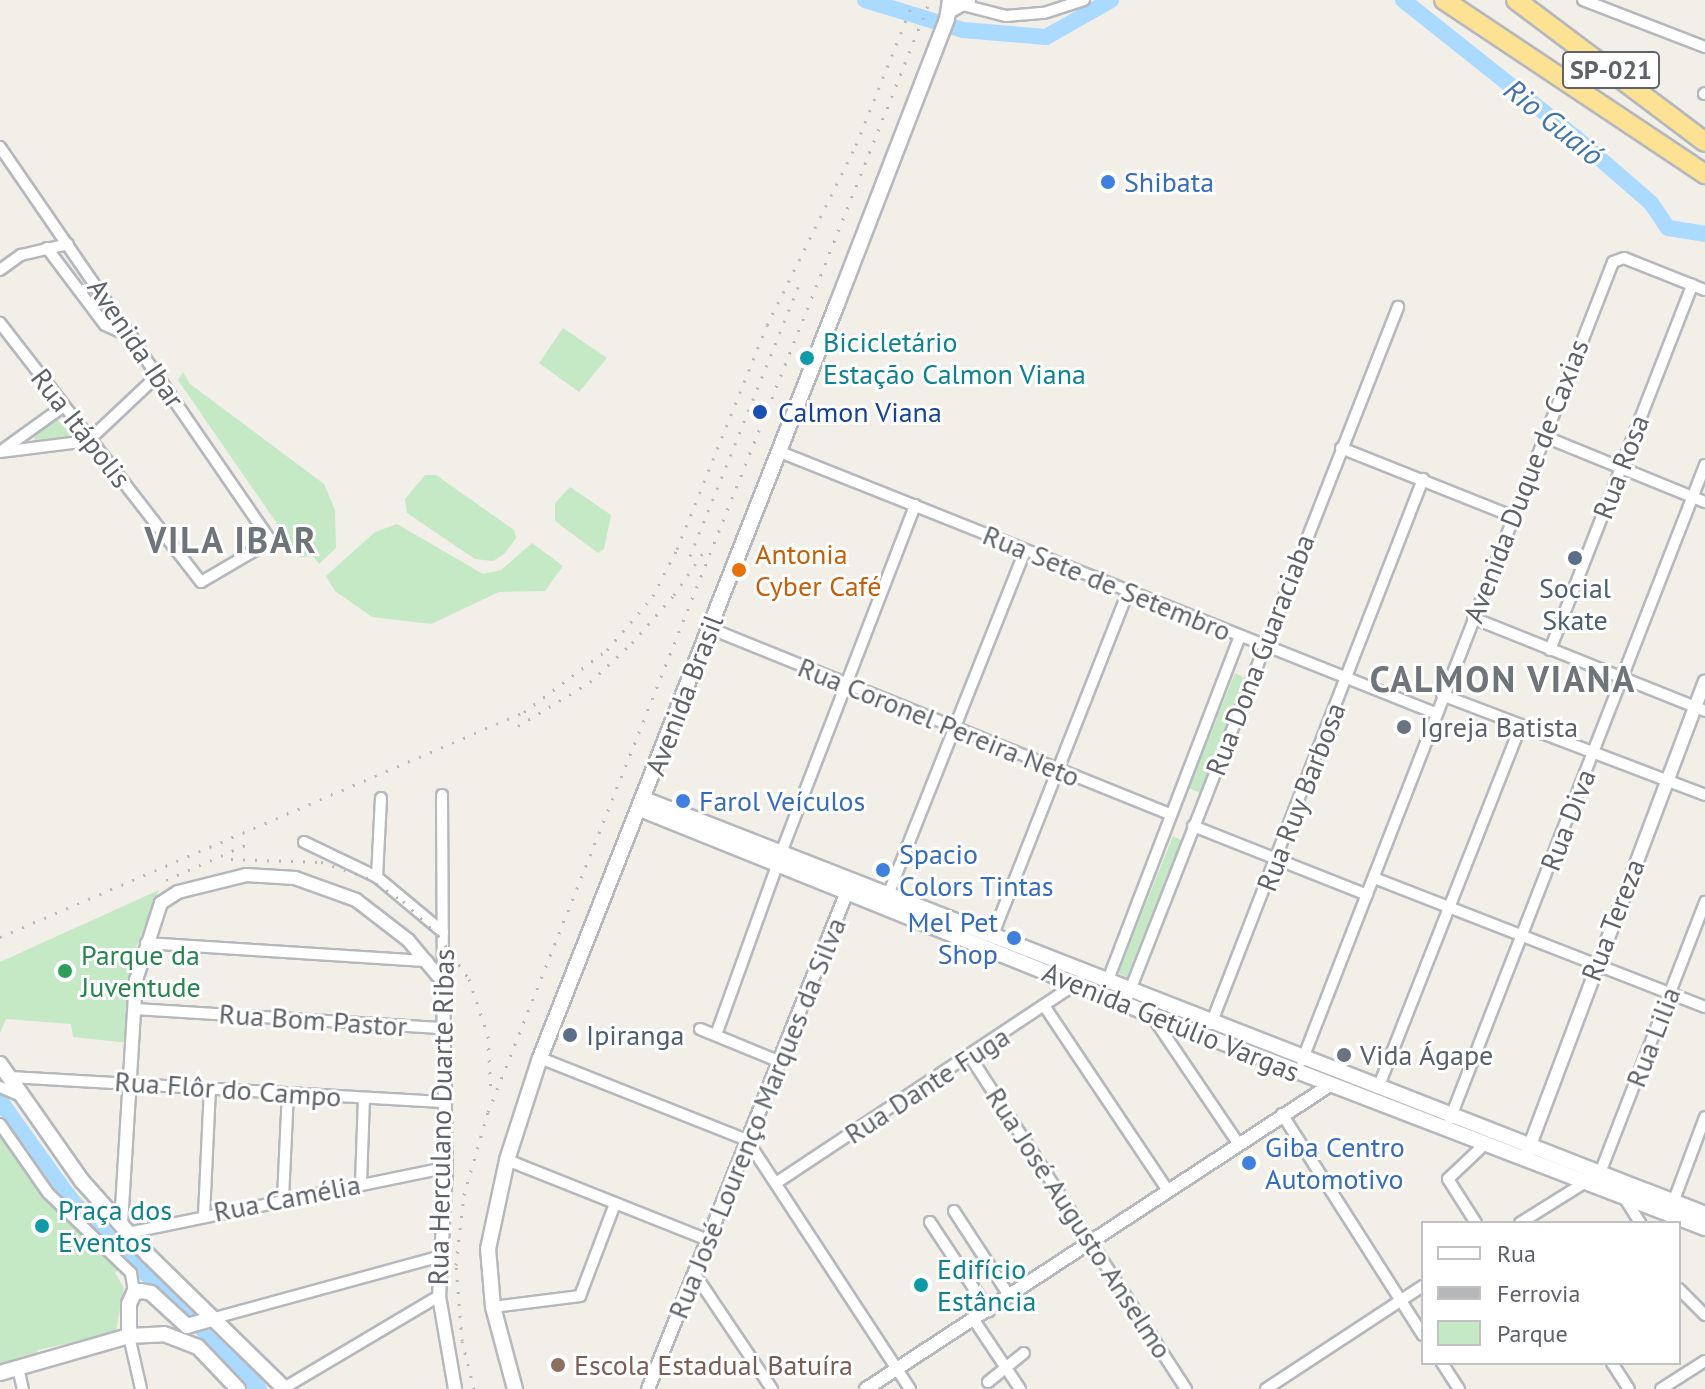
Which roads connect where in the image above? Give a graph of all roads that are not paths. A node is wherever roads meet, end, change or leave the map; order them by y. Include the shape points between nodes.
1 (1049, 0) edge
2 (1084, 0) edge
3 (1444, 0) edge
4 (1516, 0) edge
5 (1583, 0) edge
6 (954, 6) edge
7 (1044, 13) junction
8 (1705, 47) edge
9 (1705, 142) edge
10 (0, 147) edge
11 (1705, 174) edge
12 (68, 244) junction
13 (47, 248) junction
14 (0, 270) edge
15 (1692, 285) junction
16 (1705, 290) edge
17 (1398, 307) dead end
18 (0, 323) edge
19 (132, 337) junction
20 (158, 375) junction
21 (61, 408) junction
22 (1543, 436) junction
23 (88, 441) junction
24 (1341, 448) junction
25 (1, 452) edge
26 (780, 452) junction
27 (1705, 465) edge
28 (1620, 468) junction
29 (1423, 479) junction
30 (1693, 497) junction
31 (1705, 502) edge
32 (915, 505) junction
33 (1512, 516) junction
34 (271, 541) joint
35 (1025, 550) junction
36 (1128, 591) junction
37 (1473, 618) junction
38 (709, 628) junction
39 (1240, 636) junction
40 (1262, 644) junction
41 (1550, 650) junction
42 (1348, 676) junction
43 (1623, 679) junction
44 (1705, 681) edge
45 (843, 685) junction
46 (1442, 695) junction
47 (1700, 709) edge
48 (1435, 713) junction
49 (1521, 725) junction
50 (953, 730) junction
51 (1594, 752) junction
52 (1058, 770) junction
53 (1667, 780) junction
54 (442, 795) dead end
55 (1705, 795) edge
56 (381, 798) dead end
57 (642, 804) junction
58 (1170, 814) junction
59 (1193, 826) junction
60 (304, 842) dead end
61 (779, 858) junction
62 (1278, 858) junction
63 (377, 877) junction
64 (1374, 878) junction
65 (847, 892) junction
66 (888, 895) junction
67 (1367, 895) junction
68 (1705, 902) edge
69 (1446, 907) junction
70 (443, 932) junction
71 (1523, 935) junction
72 (992, 937) junction
73 (146, 943) junction
74 (427, 961) junction
75 (1596, 964) junction
76 (1082, 979) junction
77 (443, 982) junction
78 (1105, 989) junction
79 (1669, 994) junction
80 (1127, 997) junction
81 (1045, 1007) junction
82 (1705, 1007) edge
83 (136, 1009) junction
84 (1152, 1016) junction
85 (1211, 1024) junction
86 (442, 1028) junction
87 (700, 1029) dead end
88 (716, 1035) junction
89 (540, 1058) junction
90 (971, 1058) junction
91 (1302, 1058) junction
92 (778, 1061) junction
93 (0, 1064) edge
94 (1305, 1075) junction
95 (5, 1082) edge
96 (134, 1083) junction
97 (1330, 1085) junction
98 (210, 1088) junction
99 (1378, 1088) junction
100 (288, 1093) junction
101 (364, 1099) junction
102 (1304, 1101) junction
103 (446, 1102) junction
104 (1282, 1114) junction
105 (1705, 1117) edge
106 (1448, 1122) junction
107 (0, 1124) edge
108 (1702, 1131) edge
109 (747, 1140) junction
110 (1238, 1143) junction
111 (1485, 1144) junction
112 (1527, 1152) junction
113 (507, 1160) junction
114 (446, 1168) junction
115 (1600, 1173) junction
116 (1585, 1182) junction
117 (361, 1183) junction
118 (776, 1183) junction
119 (1167, 1189) junction
120 (1624, 1197) junction
121 (283, 1198) junction
122 (615, 1204) junction
123 (1671, 1207) junction
124 (954, 1211) dead end
125 (1705, 1214) edge
126 (204, 1215) junction
127 (1475, 1221) edge
128 (1523, 1221) edge
129 (1639, 1221) edge
130 (930, 1222) dead end
131 (1705, 1228) edge
132 (125, 1229) junction
133 (708, 1240) junction
134 (1091, 1242) junction
135 (438, 1257) junction
136 (694, 1273) junction
137 (1421, 1287) edge
138 (1681, 1291) edge
139 (134, 1293) junction
140 (439, 1296) junction
141 (1010, 1297) junction
142 (1401, 1301) junction
143 (493, 1307) junction
144 (989, 1311) junction
145 (1705, 1315) edge
146 (974, 1320) junction
147 (205, 1321) junction
148 (1421, 1332) edge
149 (129, 1336) junction
150 (182, 1337) junction
151 (1024, 1353) dead end
152 (1705, 1361) edge
153 (1443, 1365) edge
154 (1613, 1365) edge
155 (18, 1368) junction
156 (897, 1368) junction
157 (1005, 1368) junction
158 (0, 1373) edge
159 (988, 1382) dead end
160 (284, 1388) edge
161 (23, 1389) edge
162 (141, 1389) edge
163 (238, 1389) edge
164 (246, 1389) edge
165 (275, 1389) edge
166 (455, 1389) edge
167 (515, 1389) edge
168 (648, 1389) edge
169 (772, 1389) edge
170 (866, 1389) edge
171 (910, 1389) edge
172 (1020, 1389) edge
173 (1186, 1389) edge
174 (1266, 1389) edge
175 (1459, 1389) edge
176 (1629, 1389) edge
177 (1661, 1389) edge

1 - 7 street
2 - 7 street
3 - 11 highway, SP-021
4 - 9 highway, SP-021
5 - 8 street
6 - 7 street via 990,15
6 - 26 main road, Avenida Brasil
10 - 12 street, Avenida Ibar
12 - 13 street
12 - 19 street, Avenida Ibar
13 - 14 street via 21,255
13 - 19 street via 105,325
15 - 16 street
15 - 22 street, Avenida Duque de Caxias via 1624,258 1613,262
15 - 28 street, Rua Rosa
17 - 24 street, Rua Dona Guaraciaba
18 - 21 street, Rua Itápolis
19 - 20 street, Avenida Ibar
20 - 23 street
20 - 34 street, Avenida Ibar
21 - 23 street, Rua Itápolis
21 - 25 street
22 - 28 street
22 - 33 street, Avenida Duque de Caxias
23 - 25 street
23 - 34 street, Rua Itápolis via 201,582
24 - 29 street
24 - 40 street, Rua Dona Guaraciaba
26 - 32 street, Rua Sete de Setembro
26 - 38 main road, Avenida Brasil
27 - 30 street, Rua Diva
28 - 30 street
28 - 41 street, Rua Rosa
29 - 33 street
29 - 42 street, Rua Ruy Barbosa
30 - 31 street
30 - 43 street, Rua Diva
32 - 35 street, Rua Sete de Setembro
32 - 45 street
33 - 37 street, Avenida Duque de Caxias
35 - 36 street, Rua Sete de Setembro
35 - 50 street
36 - 39 street, Rua Sete de Setembro
36 - 52 street
37 - 41 street
37 - 46 street, Avenida Duque de Caxias
38 - 45 street, Rua Coronel Pereira Neto
38 - 57 main road, Avenida Brasil
39 - 40 street, Rua Sete de Setembro
39 - 58 street
40 - 42 street, Rua Sete de Setembro
40 - 59 street, Rua Dona Guaraciaba
41 - 43 street
42 - 48 street, Rua Sete de Setembro
42 - 62 street, Rua Ruy Barbosa
43 - 47 street
43 - 51 street, Rua Diva
44 - 47 street, Rua Tereza
45 - 50 street, Rua Coronel Pereira Neto
45 - 61 street
46 - 48 street, Avenida Duque de Caxias
46 - 49 street
47 - 53 street, Rua Tereza
48 - 64 street, Avenida Duque de Caxias
49 - 51 street
49 - 69 street
50 - 52 street, Rua Coronel Pereira Neto
50 - 66 street
51 - 53 street
51 - 71 street, Rua Diva
52 - 58 street, Rua Coronel Pereira Neto
52 - 72 street
53 - 55 street
53 - 75 street, Rua Tereza
54 - 70 street, Rua Herculano Duarte Ribas
56 - 63 street
57 - 61 main road, Avenida Getúlio Vargas
57 - 89 main road, Avenida Brasil
58 - 78 street
59 - 62 street
59 - 80 street, Rua Dona Guaraciaba
60 - 63 street
61 - 65 main road, Avenida Getúlio Vargas
61 - 66 main road, Avenida Getúlio Vargas
61 - 88 street
62 - 67 street
62 - 85 street, Rua Ruy Barbosa
63 - 70 street
64 - 67 street, Avenida Duque de Caxias
64 - 69 street
65 - 66 main road via 857,887
65 - 76 main road, Avenida Getúlio Vargas
65 - 92 street, Rua José Lourenço Marques da Silva
66 - 72 main road, Avenida Getúlio Vargas
67 - 91 street, Avenida Duque de Caxias
68 - 79 street, Rua Lilia
69 - 71 street
69 - 99 street
70 - 77 street, Rua Herculano Duarte Ribas
71 - 75 street
71 - 106 street, Rua Diva
72 - 76 main road, Avenida Getúlio Vargas
73 - 74 street
73 - 74 street via 168,896 246,875 295,878 356,900 383,917
73 - 83 street
74 - 77 street
75 - 79 street
75 - 112 street, Rua Tereza
76 - 78 main road, Avenida Getúlio Vargas
76 - 81 street, Rua Dante Fuga
77 - 86 street, Rua Herculano Duarte Ribas
78 - 80 main road, Avenida Getúlio Vargas
79 - 82 street
79 - 115 street, Rua Lilia
80 - 84 main road, Avenida Getúlio Vargas
80 - 85 main road, Avenida Getúlio Vargas
81 - 90 street, Rua Dante Fuga
81 - 119 street
83 - 86 street, Rua Bom Pastor
83 - 96 street
84 - 94 main road, Avenida Getúlio Vargas
84 - 110 street
85 - 91 main road, Avenida Getúlio Vargas
86 - 103 street, Rua Herculano Duarte Ribas
87 - 88 street
88 - 92 street
89 - 109 street
89 - 113 main road, Avenida Brasil
90 - 118 street, Rua Dante Fuga
90 - 134 street, Rua José Augusto Anselmo
91 - 94 street
91 - 99 main road, Avenida Getúlio Vargas
92 - 109 street, Rua José Lourenço Marques da Silva
93 - 95 main road
94 - 97 main road, Avenida Getúlio Vargas
94 - 102 street
95 - 96 street, Rua Flôr do Campo
95 - 132 main road via 23,1097 82,1181
96 - 98 street, Rua Flôr do Campo
96 - 132 street
97 - 102 street
97 - 106 main road, Avenida Getúlio Vargas
98 - 100 street, Rua Flôr do Campo
98 - 126 street
99 - 106 main road, Avenida Getúlio Vargas
100 - 101 street, Rua Flôr do Campo
100 - 121 street
101 - 103 street, Rua Flôr do Campo
101 - 117 street
102 - 104 street
103 - 114 street, Rua Herculano Duarte Ribas
104 - 110 street
104 - 142 street
105 - 108 street
106 - 111 main road, Avenida Getúlio Vargas
106 - 112 main road, Avenida Getúlio Vargas
107 - 139 street via 48,1193 131,1273
108 - 123 street
109 - 118 street
109 - 133 street, Rua José Lourenço Marques da Silva
110 - 119 street
111 - 112 main road, Avenida Getúlio Vargas
111 - 127 street via 1448,1179
112 - 115 main road, Avenida Getúlio Vargas
112 - 116 main road, Avenida Getúlio Vargas
113 - 122 street
113 - 143 main road, Avenida Brasil via 488,1249
114 - 117 street, Rua Camélia
114 - 135 street, Rua Herculano Duarte Ribas
115 - 116 street
115 - 123 main road, Avenida Getúlio Vargas
116 - 120 main road, Avenida Getúlio Vargas
116 - 128 street
117 - 121 street, Rua Camélia
118 - 156 street
119 - 134 street
120 - 123 main road, Avenida Getúlio Vargas
120 - 129 street
121 - 126 street, Rua Camélia
122 - 133 street
122 - 143 street via 580,1296
123 - 125 main road, Avenida Getúlio Vargas
123 - 131 main road, Avenida Getúlio Vargas
124 - 141 street
126 - 132 street, Rua Camélia
130 - 144 street
132 - 147 main road
133 - 136 street, Rua José Lourenço Marques da Silva
134 - 141 street
134 - 173 street, Rua José Augusto Anselmo
135 - 140 street, Rua Herculano Duarte Ribas
135 - 147 street
136 - 168 street, Rua José Lourenço Marques da Silva
136 - 169 street
137 - 142 street
138 - 145 street
139 - 147 main road via 151,1293 187,1326
139 - 149 main road
140 - 160 street
140 - 166 street, Rua Herculano Duarte Ribas
141 - 144 street
142 - 148 street
142 - 174 street
143 - 167 main road, Avenida Brasil
144 - 146 street
146 - 156 street
146 - 157 street
147 - 160 main road
147 - 165 street
149 - 150 main road
149 - 155 main road
149 - 162 street
150 - 163 main road
150 - 164 street via 207,1349
151 - 157 street
152 - 177 street
153 - 175 street
154 - 176 street
155 - 158 main road
155 - 161 street
156 - 170 street
156 - 171 street
157 - 159 street
157 - 172 street

